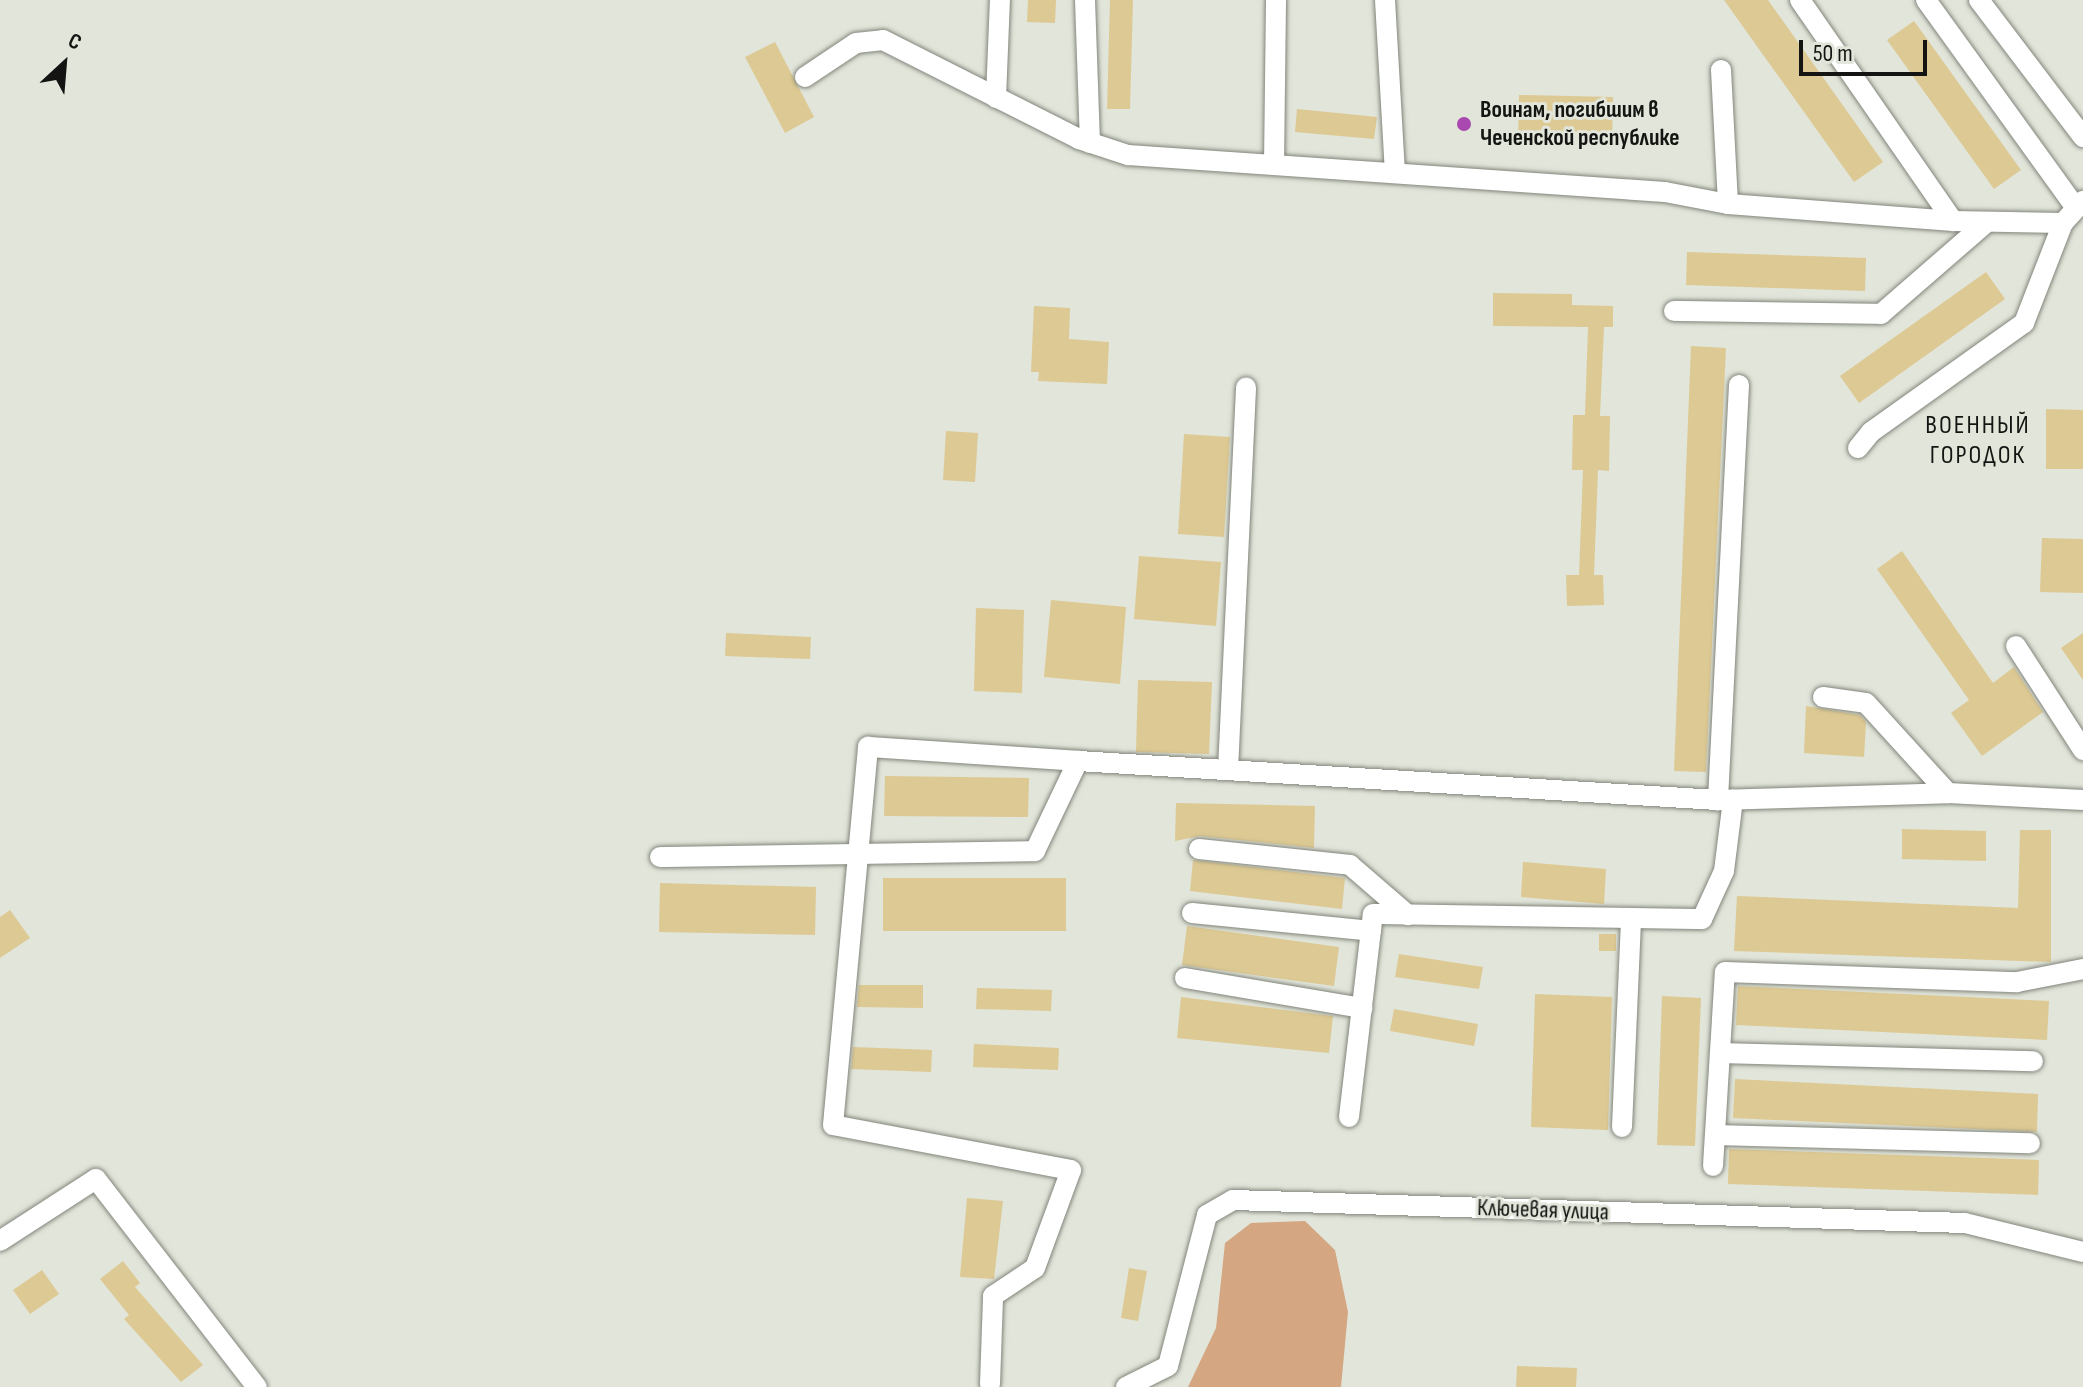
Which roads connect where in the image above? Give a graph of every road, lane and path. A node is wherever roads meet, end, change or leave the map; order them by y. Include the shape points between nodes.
1 (1000, 0) edge
2 (1085, 0) edge
3 (1276, 0) edge
4 (1385, 0) edge
5 (1800, 0) edge
6 (1926, 0) edge
7 (1979, 0) edge
8 (1721, 70) dead end
9 (805, 77) dead end
10 (996, 98) junction
11 (2083, 137) edge
12 (1090, 143) junction
13 (1274, 165) junction
14 (1395, 173) junction
15 (1728, 204) junction
16 (2074, 211) edge
17 (1953, 221) junction
18 (1987, 222) junction
19 (1674, 311) dead end
20 (1739, 385) dead end
21 (1246, 387) dead end
22 (1858, 448) dead end
23 (2016, 646) dead end
24 (1823, 697) dead end
25 (2083, 750) edge
26 (1078, 761) junction
27 (1228, 770) junction
28 (1948, 793) junction
29 (1726, 800) junction
30 (2083, 800) edge
31 (1199, 849) dead end
32 (854, 854) junction
33 (660, 857) dead end
34 (1192, 913) dead end
35 (1408, 915) junction
36 (1631, 918) junction
37 (1371, 931) junction
38 (2083, 969) edge
39 (1185, 978) dead end
40 (1362, 1008) junction
41 (1720, 1053) junction
42 (2033, 1061) dead end
43 (1349, 1117) dead end
44 (1622, 1127) dead end
45 (1715, 1135) junction
46 (2030, 1143) dead end
47 (1713, 1166) dead end
48 (0, 1241) edge
49 (2083, 1252) edge
50 (990, 1384) dead end
51 (257, 1387) edge
52 (1126, 1387) edge

1 - 10 street
2 - 12 street
3 - 13 street
4 - 14 street
5 - 17 street
6 - 16 street
7 - 11 street
8 - 15 street
9 - 10 street via 856,43 883,40
10 - 12 street
12 - 13 street via 1128,155
13 - 14 street
14 - 15 street via 1663,191
15 - 17 street
16 - 18 street
16 - 22 street via 2024,323 1871,432
17 - 18 street
18 - 19 street via 1881,314
20 - 29 street
21 - 27 street
23 - 25 street
24 - 28 street via 1866,703
26 - 27 street
26 - 32 street via 1035,851
26 - 32 street via 868,747
27 - 29 street
28 - 29 street
28 - 30 street
29 - 36 street via 1724,871 1702,919
31 - 35 street via 1350,865
32 - 33 street
32 - 50 street via 833,1125 1071,1170 1035,1268 993,1296
34 - 37 street
35 - 36 street
35 - 37 street via 1373,914
36 - 44 street
37 - 40 street
38 - 41 street via 2017,982 1725,972
39 - 40 street
40 - 43 street
41 - 42 street
41 - 45 street
45 - 46 street
45 - 47 street
48 - 51 street via 96,1179
49 - 52 street, Ключевая улица via 1965,1223 1233,1200 1207,1215 1168,1366

